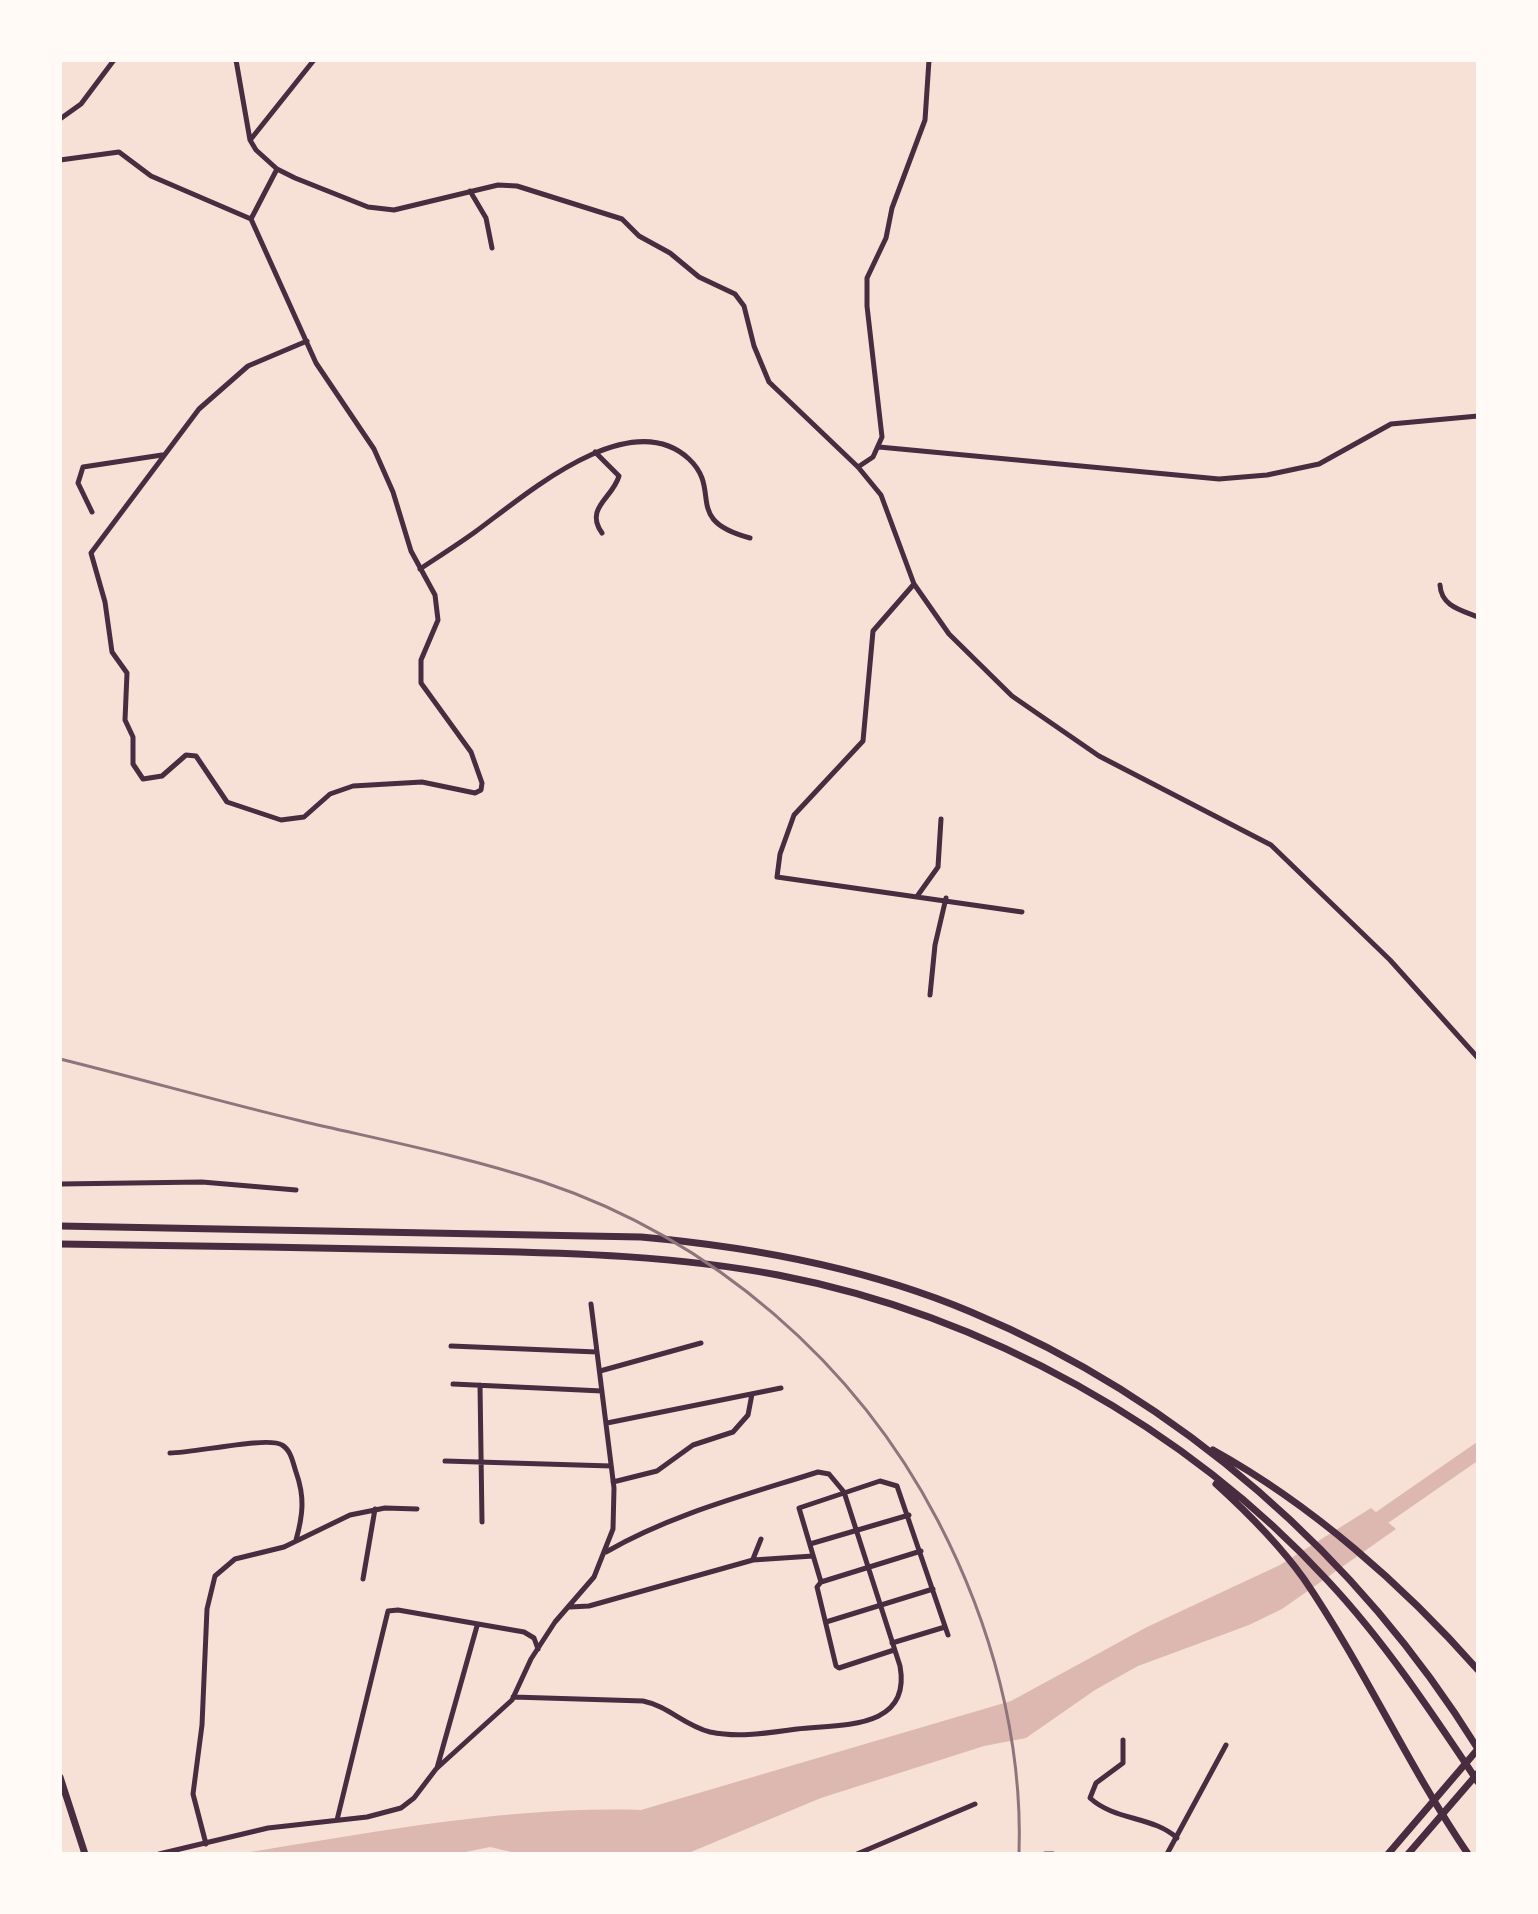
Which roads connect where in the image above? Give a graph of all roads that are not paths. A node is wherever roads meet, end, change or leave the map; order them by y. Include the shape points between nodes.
1 (114, 60) edge
2 (236, 60) edge
3 (314, 60) edge
4 (929, 60) edge
5 (60, 119) edge
6 (250, 140) junction
7 (60, 160) edge
8 (277, 169) junction
9 (470, 191) junction
10 (251, 219) junction
11 (492, 248) dead end
12 (307, 341) junction
13 (1478, 416) edge
14 (879, 447) junction
15 (595, 452) junction
16 (163, 455) junction
17 (858, 467) junction
18 (92, 512) dead end
19 (602, 533) dead end
20 (750, 538) dead end
21 (420, 569) junction
22 (914, 584) junction
23 (1440, 585) dead end
24 (1478, 617) edge
25 (941, 819) dead end
26 (918, 896) junction
27 (946, 898) junction
28 (1022, 912) dead end
29 (930, 995) dead end
30 (1478, 1058) edge
31 (60, 1184) edge
32 (296, 1190) dead end
33 (60, 1226) edge
34 (60, 1244) edge
35 (591, 1304) dead end
36 (701, 1343) dead end
37 (451, 1346) dead end
38 (597, 1352) junction
39 (600, 1371) junction
40 (453, 1384) dead end
41 (480, 1385) junction
42 (781, 1388) dead end
43 (602, 1391) junction
44 (752, 1394) junction
45 (607, 1423) junction
46 (1199, 1442) junction
47 (170, 1453) dead end
48 (445, 1461) dead end
49 (1191, 1461) junction
50 (483, 1462) junction
51 (611, 1466) junction
52 (613, 1482) junction
53 (844, 1492) junction
54 (375, 1509) junction
55 (417, 1509) dead end
56 (909, 1515) junction
57 (482, 1522) dead end
58 (856, 1530) junction
59 (761, 1539) dead end
60 (296, 1541) junction
61 (810, 1544) junction
62 (921, 1551) junction
63 (606, 1552) junction
64 (813, 1556) junction
65 (753, 1560) junction
66 (867, 1569) junction
67 (363, 1579) dead end
68 (821, 1582) junction
69 (933, 1589) junction
70 (879, 1606) junction
71 (569, 1607) junction
72 (826, 1622) junction
73 (477, 1626) junction
74 (945, 1627) junction
75 (948, 1635) dead end
76 (892, 1643) junction
77 (538, 1649) junction
78 (894, 1650) junction
79 (1478, 1670) edge
80 (513, 1697) junction
81 (1123, 1740) dead end
82 (1226, 1745) dead end
83 (1478, 1749) edge
84 (436, 1769) junction
85 (1478, 1773) edge
86 (60, 1777) edge
87 (1478, 1782) edge
88 (1432, 1801) junction
89 (975, 1804) dead end
90 (1441, 1814) junction
91 (337, 1820) junction
92 (1177, 1838) junction
93 (206, 1844) junction
94 (85, 1854) edge
95 (159, 1854) edge
96 (857, 1854) edge
97 (1045, 1854) edge
98 (1053, 1854) edge
99 (1167, 1854) edge
100 (1388, 1854) edge
101 (1408, 1854) edge
102 (1468, 1854) edge

1 - 5 street via 81,104
2 - 6 street
3 - 6 street
4 - 14 street via 927,113 886,238 867,278 882,415
6 - 8 street
7 - 10 street via 119,152 151,176
8 - 9 street via 377,209 394,210
8 - 10 street
9 - 11 street via 486,218
9 - 17 street via 507,184 613,214 699,277 735,294 744,306 769,382
10 - 12 street
12 - 16 street via 248,366 199,409
12 - 21 street via 322,373 374,449
13 - 14 street via 1391,424 1319,464 1219,479
14 - 17 street
15 - 19 street via 619,476 597,508
15 - 20 street via 634,441 681,452 696,467 711,519
15 - 21 street via 517,497
16 - 18 street via 83,467 78,483
16 - 21 street via 91,553 112,652 127,673 125,720 133,737 133,764 143,779 162,776 191,754 201,760 227,802 289,821 304,817 330,794 353,786 422,782 468,793 481,790 471,752 421,683 421,660 438,620 435,595
17 - 22 street via 888,506
22 - 26 street via 873,631 863,741 794,815 777,877
22 - 30 street via 949,634 1012,696 1127,772 1271,845 1398,968
23 - 24 street via 1446,602
25 - 26 street via 938,867
26 - 27 street
27 - 28 street
27 - 29 street
31 - 32 street via 202,1182
33 - 46 main road via 595,1234 711,1243 784,1256 914,1290 971,1312 1096,1374
34 - 49 main road via 581,1254 678,1260 784,1276 906,1309 985,1341 1074,1384
35 - 38 street
36 - 39 street
37 - 38 street
38 - 39 street
39 - 43 street
40 - 41 street
41 - 43 street
41 - 50 street
42 - 44 street
43 - 45 street
44 - 45 street
44 - 52 street via 748,1415 733,1432 693,1445 657,1471
45 - 51 street
46 - 79 main road via 1246,1468 1366,1560 1424,1611
46 - 83 main road via 1341,1570 1408,1648
47 - 60 street via 258,1441 283,1445 302,1489
48 - 50 street
49 - 87 main road via 1246,1501 1327,1580 1394,1660
49 - 88 main road via 1283,1553 1312,1592
50 - 51 street
50 - 57 street
51 - 52 street
52 - 63 street via 613,1529
53 - 56 street via 891,1482 900,1490
53 - 58 street
53 - 61 street via 799,1508
53 - 63 street via 833,1476 818,1472 688,1514
54 - 55 street
54 - 60 street
54 - 67 street
56 - 58 street
56 - 62 street
58 - 61 street
58 - 66 street
59 - 65 street
60 - 93 street via 235,1559 211,1583 193,1794
61 - 64 street
62 - 66 street
62 - 69 street
63 - 71 street
64 - 65 street
64 - 68 street
65 - 71 street
66 - 68 street
66 - 70 street
68 - 72 street via 817,1587
69 - 70 street
69 - 74 street
70 - 72 street
70 - 76 street
71 - 77 street
72 - 78 street via 839,1668
73 - 77 street via 527,1633
73 - 84 street
73 - 91 street via 388,1611
74 - 75 street
74 - 76 street
76 - 78 street
77 - 80 street
78 - 80 street via 901,1673 898,1696 884,1713 851,1726 733,1735 697,1728 643,1701
80 - 84 street
81 - 92 street via 1123,1763 1096,1783 1090,1798
82 - 92 street
83 - 88 main road
84 - 91 street via 401,1808
85 - 90 main road
86 - 94 main road
88 - 90 main road
88 - 100 main road
89 - 96 street
90 - 101 main road
90 - 102 main road
91 - 93 street via 268,1828
92 - 99 street
93 - 95 street
97 - 98 street

